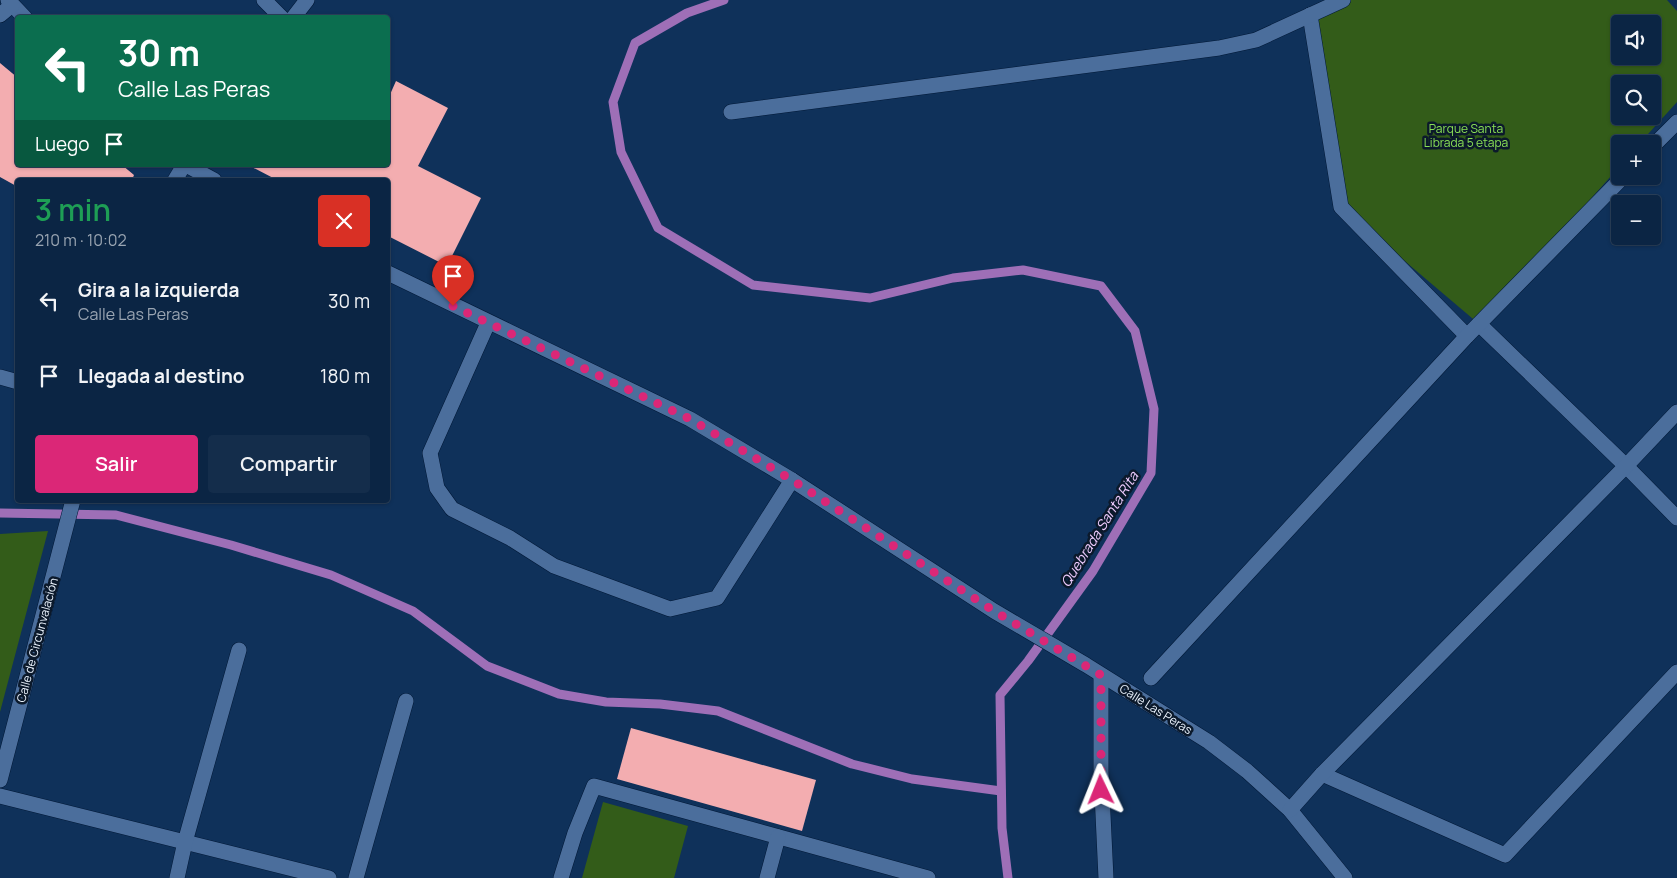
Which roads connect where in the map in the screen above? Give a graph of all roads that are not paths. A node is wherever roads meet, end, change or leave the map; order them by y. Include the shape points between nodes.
1 (264, 0) edge
2 (307, 0) edge
3 (1342, 0) edge
4 (10, 2) edge
5 (0, 15) edge
6 (22, 15) edge
7 (279, 15) edge
8 (295, 15) edge
9 (1310, 15) junction
10 (731, 112) dead end
11 (1677, 122) edge
12 (1661, 138) edge
13 (184, 167) edge
14 (189, 167) edge
15 (177, 178) edge
16 (210, 178) edge
17 (1615, 185) edge
18 (390, 274) edge
19 (488, 323) junction
20 (1479, 324) junction
21 (1467, 336) junction
22 (0, 377) edge
23 (15, 381) edge
24 (1677, 412) edge
25 (1626, 466) junction
26 (792, 480) junction
27 (73, 503) edge
28 (1677, 518) edge
29 (239, 650) dead end
30 (1677, 672) edge
31 (1101, 675) junction
32 (1151, 678) dead end
33 (406, 701) dead end
34 (1322, 774) junction
35 (0, 780) edge
36 (0, 796) edge
37 (1290, 810) junction
38 (778, 837) junction
39 (185, 842) junction
40 (177, 878) edge
41 (329, 878) edge
42 (356, 878) edge
43 (561, 878) edge
44 (767, 878) edge
45 (928, 878) edge
46 (1106, 878) edge
47 (1345, 878) edge

1 - 7 street
2 - 8 street
3 - 9 street
4 - 5 street
4 - 6 street
9 - 10 street via 1256,40 1219,48
9 - 21 street via 1341,207
11 - 12 street
13 - 15 street
14 - 16 street
17 - 20 street
18 - 19 street, Calle Las Peras
19 - 26 street, Calle Las Peras via 690,419
19 - 26 street via 430,453 437,488 452,509 510,538 554,566 670,609 717,598
20 - 21 street
20 - 25 street
21 - 32 street
22 - 23 street
24 - 25 street
25 - 28 street
25 - 34 street
26 - 31 street, Calle Las Peras via 994,611
27 - 35 street, Calle de Circunvalación
29 - 39 street
30 - 34 street via 1505,855
31 - 37 street, Calle Las Peras via 1209,742
31 - 46 street via 1100,772
33 - 42 street
34 - 37 street
36 - 39 street
37 - 47 street, Calle Las Peras
38 - 43 street via 594,786
38 - 44 street
38 - 45 street
39 - 40 street
39 - 41 street

